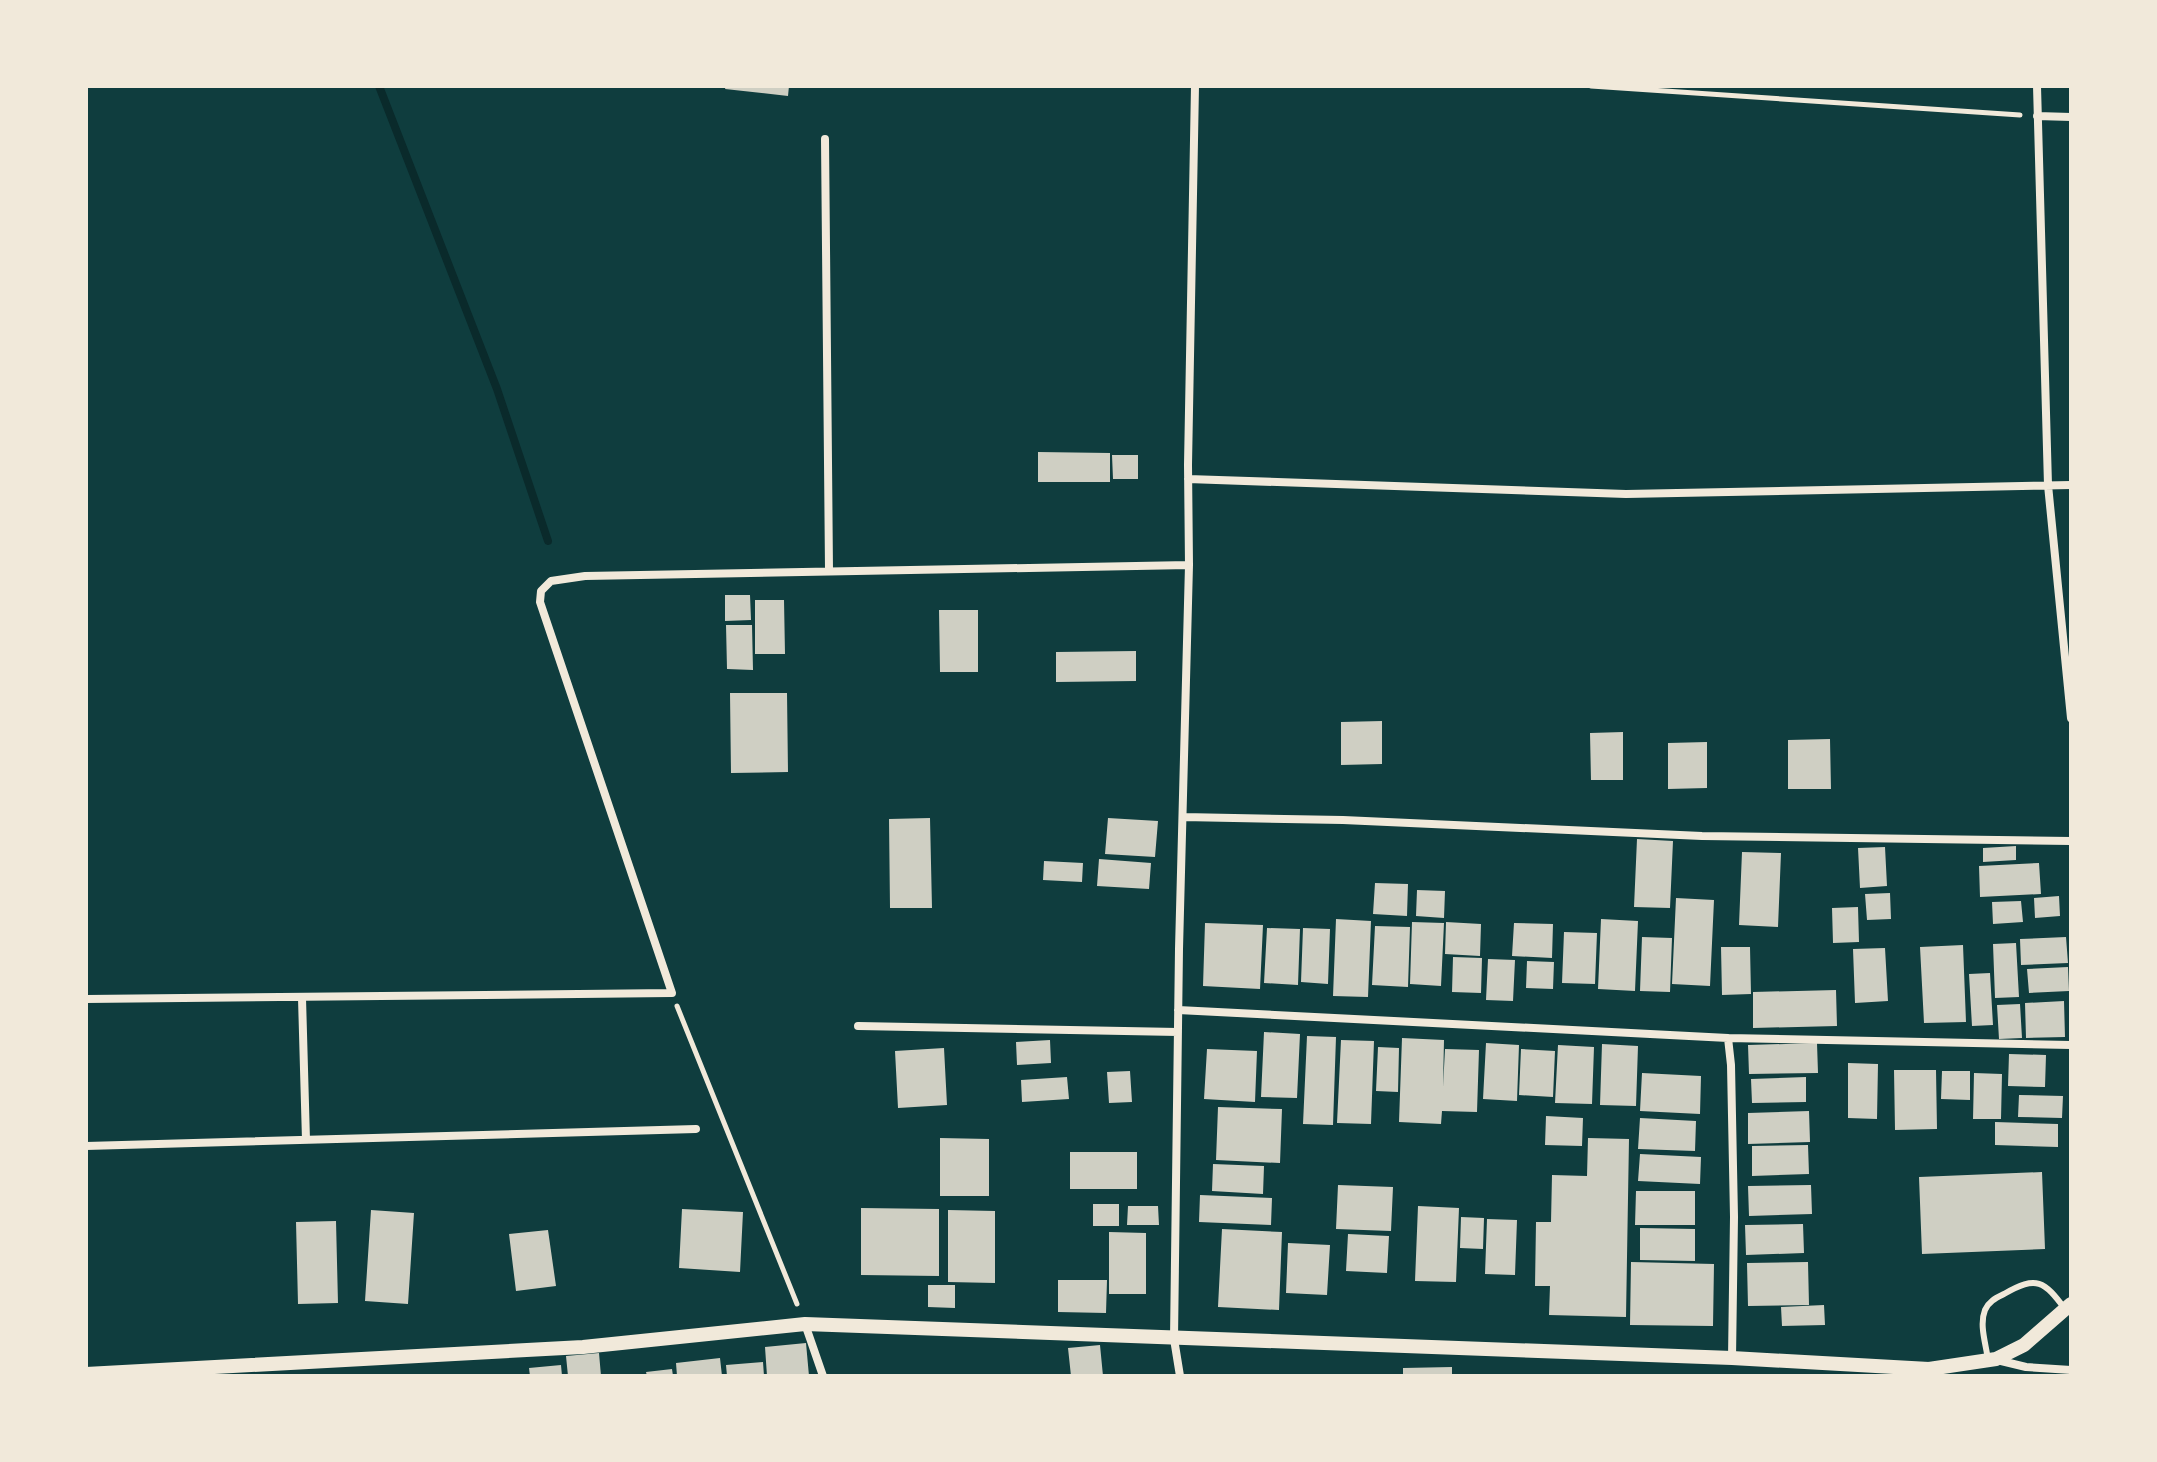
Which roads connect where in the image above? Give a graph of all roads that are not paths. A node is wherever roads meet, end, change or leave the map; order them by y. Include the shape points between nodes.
1 (1195, 86) edge
2 (2037, 86) edge
3 (2037, 116) junction
4 (2071, 117) edge
5 (825, 139) dead end
6 (1188, 479) junction
7 (2048, 485) junction
8 (2071, 485) edge
9 (1189, 565) junction
10 (829, 570) junction
11 (2071, 718) edge
12 (1183, 817) junction
13 (2071, 841) edge
14 (302, 998) junction
15 (86, 999) edge
16 (1178, 1010) junction
17 (858, 1026) dead end
18 (1178, 1032) junction
19 (1728, 1038) junction
20 (2071, 1045) edge
21 (696, 1129) dead end
22 (306, 1140) junction
23 (86, 1146) edge
24 (2068, 1307) edge
25 (805, 1324) junction
26 (1174, 1339) junction
27 (1732, 1358) junction
28 (1992, 1360) junction
29 (2071, 1370) edge
30 (86, 1374) edge
31 (823, 1376) edge
32 (1180, 1376) edge

1 - 6 street
2 - 3 street
3 - 4 street
3 - 7 street
5 - 10 street
6 - 7 street via 1626,494
6 - 9 street
7 - 8 street
7 - 11 street
9 - 10 street
9 - 12 street
10 - 14 street via 585,576 551,581 541,591 672,993
12 - 13 street via 1702,836
12 - 16 street
14 - 15 street
14 - 22 street
16 - 18 street
16 - 19 street
17 - 18 street
18 - 26 street
19 - 20 street
19 - 27 street
21 - 22 street
22 - 23 street
24 - 28 street via 2024,1345
24 - 28 lane via 2049,1287 2035,1282 1993,1300 1982,1325
25 - 26 street
25 - 30 street via 583,1347
25 - 31 street
26 - 27 street
26 - 32 street
27 - 28 street via 1929,1369
28 - 29 street

